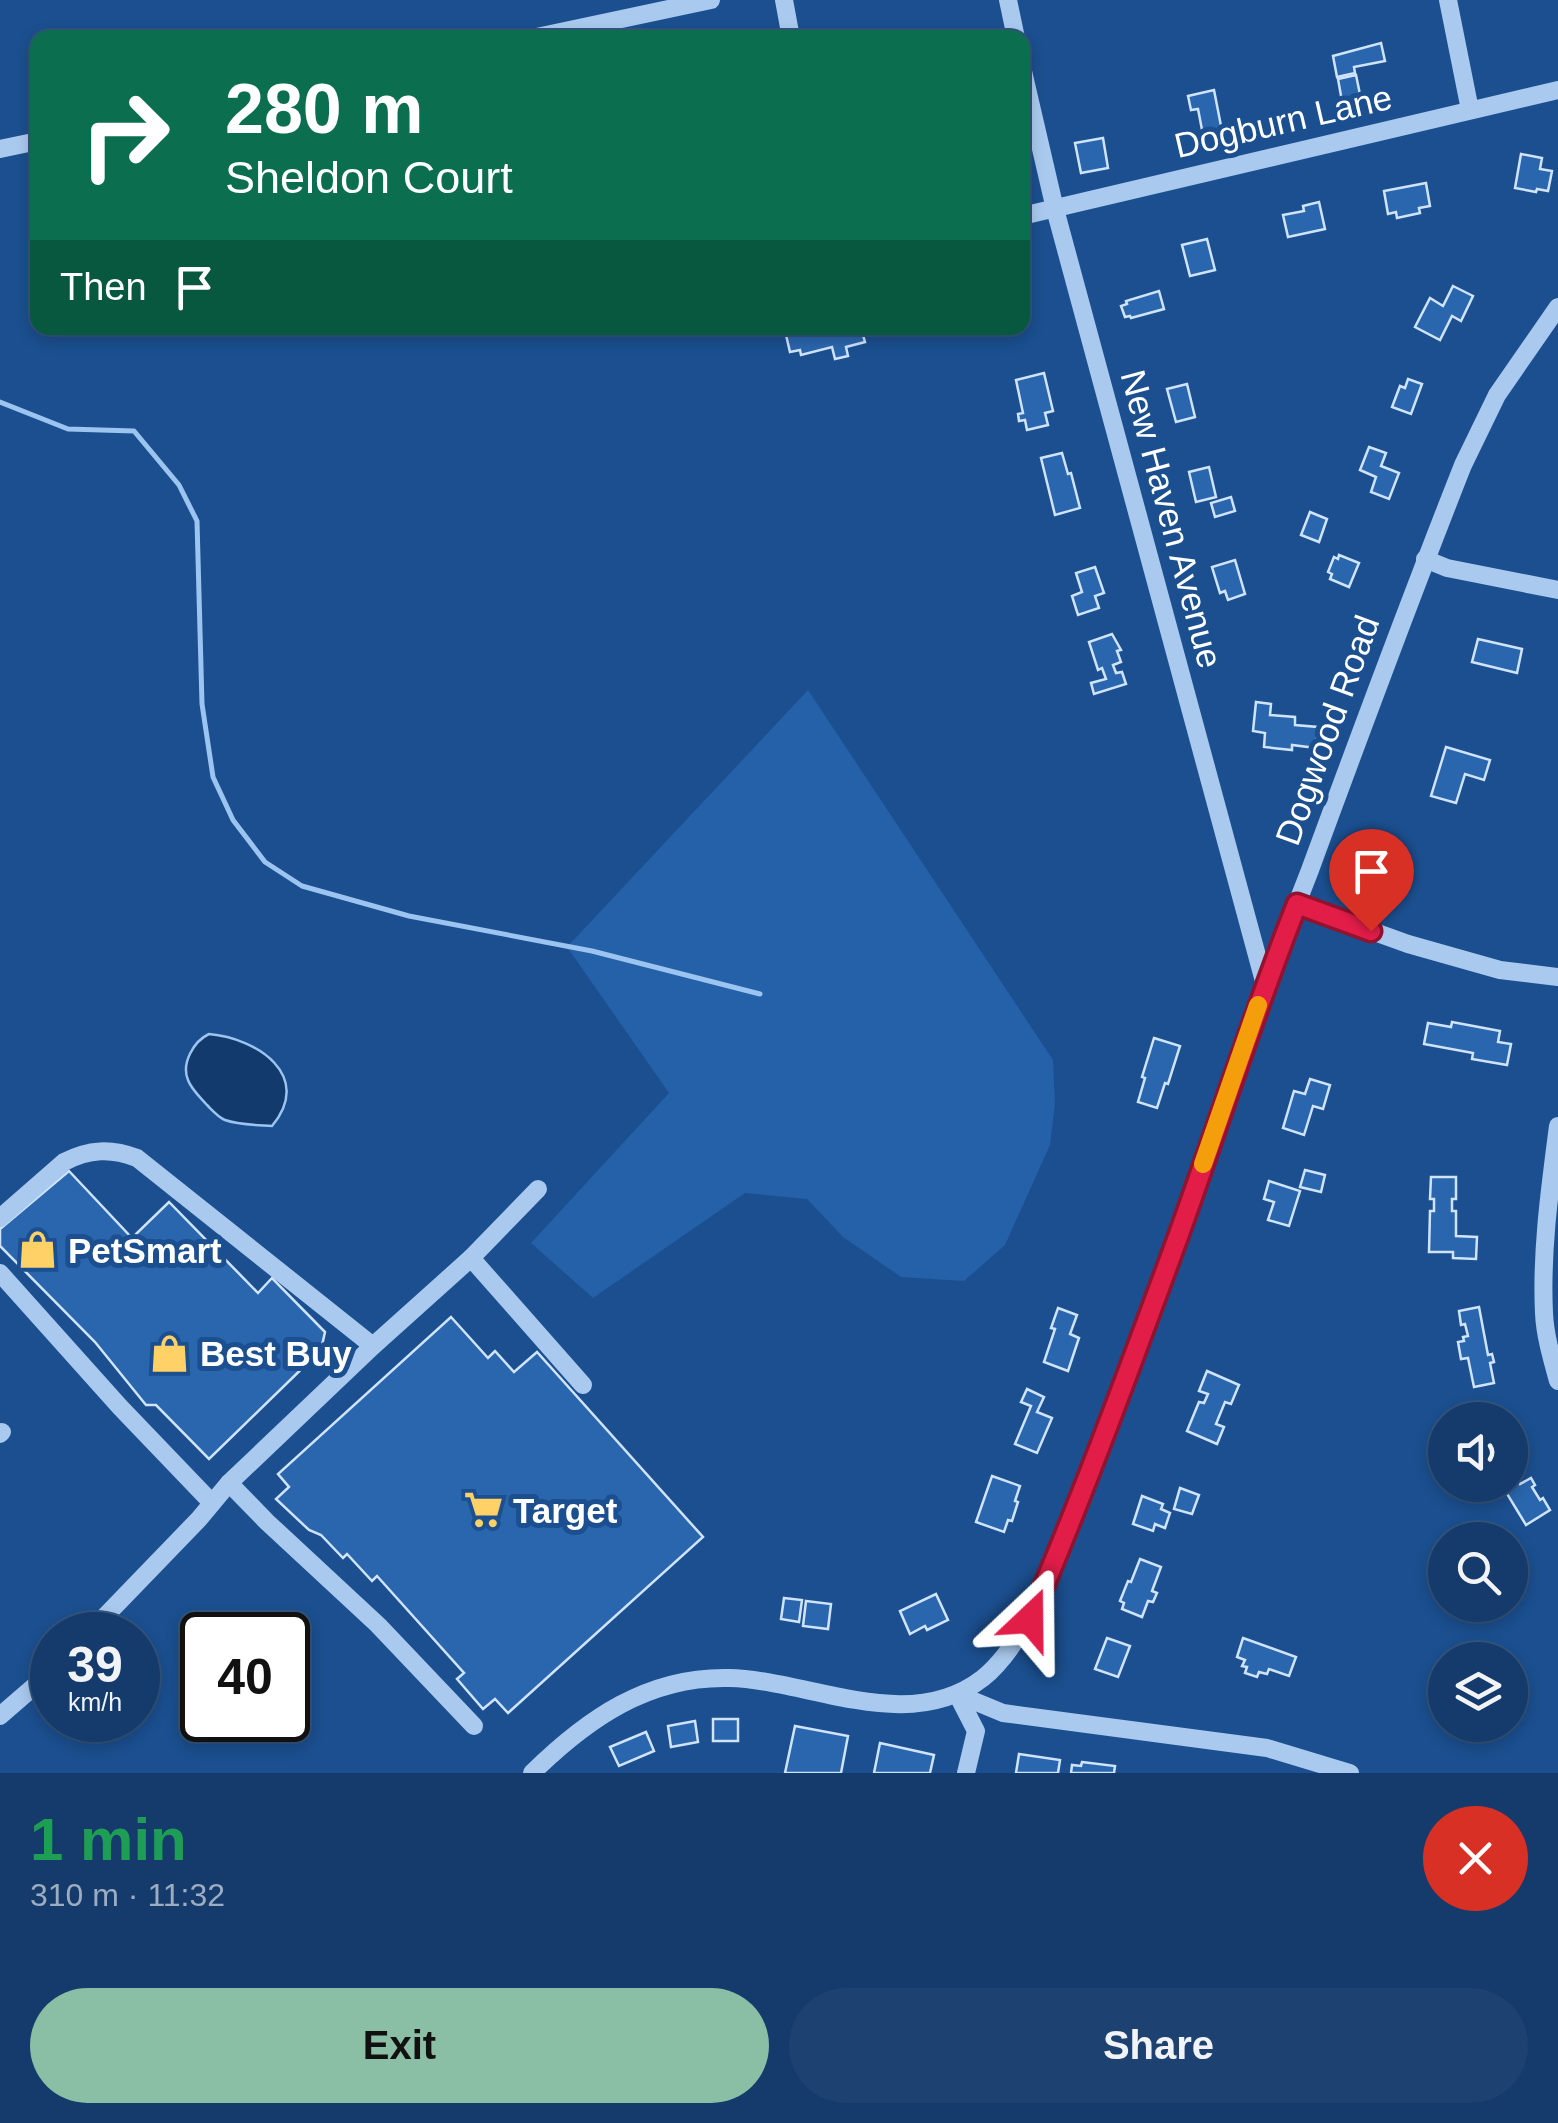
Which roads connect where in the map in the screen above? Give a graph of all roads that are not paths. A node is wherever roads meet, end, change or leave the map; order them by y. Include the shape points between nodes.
1 (711, 0) edge
2 (784, 0) edge
3 (1008, 0) edge
4 (1448, 0) edge
5 (570, 30) edge
6 (790, 30) edge
7 (1014, 30) edge
8 (1558, 90) edge
9 (1030, 101) edge
10 (1470, 110) junction
11 (30, 143) edge
12 (0, 149) edge
13 (1055, 208) junction
14 (1030, 214) edge
15 (1558, 307) edge
16 (1426, 559) junction
17 (1558, 590) edge
18 (1297, 904) junction
19 (1558, 977) edge
20 (1265, 986) junction
21 (1558, 1126) edge
22 (538, 1189) dead end
23 (0, 1218) edge
24 (471, 1258) junction
25 (0, 1273) edge
26 (373, 1346) junction
27 (1558, 1381) edge
28 (583, 1385) dead end
29 (229, 1483) junction
30 (212, 1503) junction
31 (110, 1612) edge
32 (30, 1690) edge
33 (957, 1694) junction
34 (0, 1716) edge
35 (474, 1726) dead end
36 (532, 1773) edge
37 (966, 1773) edge
38 (1350, 1773) edge

1 - 5 street
2 - 6 street
3 - 7 street
4 - 10 street
8 - 10 street, Dogburn Lane
9 - 13 street, New Haven Avenue
10 - 13 street, Dogburn Lane
11 - 12 street
13 - 14 street, Dogburn Lane
13 - 20 street, New Haven Avenue
15 - 16 street, Dogwood Road via 1496,395
16 - 17 street
16 - 18 street, Dogwood Road
18 - 19 street via 1500,970
18 - 20 street, Dogwood Road
20 - 33 street, Dogwood Road via 1171,1255 1030,1619 993,1668
21 - 27 street via 1544,1314
22 - 24 street
23 - 26 street via 64,1162 99,1150 124,1153
24 - 26 street
24 - 28 street
25 - 30 street
26 - 29 street
29 - 30 street
29 - 35 street
30 - 31 street
32 - 34 street
33 - 36 street, Dogwood Road via 896,1704 760,1680 697,1680 612,1709
33 - 37 street via 976,1732
33 - 38 street via 1003,1712 1267,1748

